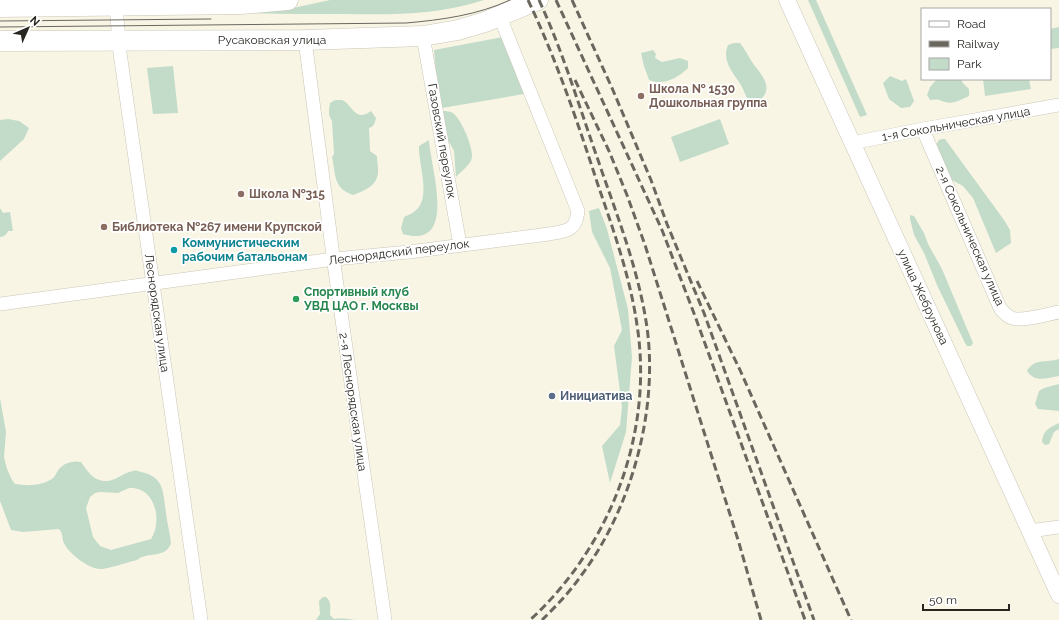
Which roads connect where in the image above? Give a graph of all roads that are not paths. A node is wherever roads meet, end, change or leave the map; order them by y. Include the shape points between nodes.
1 (288, 0) edge
2 (538, 0) edge
3 (787, 0) edge
4 (116, 6) junction
5 (0, 7) edge
6 (500, 17) junction
7 (423, 36) junction
8 (119, 40) junction
9 (305, 40) junction
10 (0, 41) edge
11 (1059, 105) edge
12 (923, 129) junction
13 (852, 143) junction
14 (460, 245) junction
15 (334, 260) junction
16 (153, 284) junction
17 (0, 304) edge
18 (1059, 312) edge
19 (1059, 527) edge
20 (1030, 531) junction
21 (1059, 595) edge
22 (201, 620) edge
23 (385, 620) edge

1 - 4 main road via 241,4
2 - 6 main road, Русаковская улица
3 - 13 street, улица Жебрунова
4 - 5 main road
4 - 8 street, Леснорядская улица
6 - 7 main road, Русаковская улица via 458,30
6 - 14 street, Леснорядский переулок via 578,211 577,222 564,231
7 - 9 main road, Русаковская улица
7 - 14 street, Газовский переулок
8 - 9 main road, Русаковская улица
8 - 10 main road, Русаковская улица
8 - 16 street, Леснорядская улица
9 - 15 street, 2-я Леснорядская улица
11 - 12 street, 1-я Сокольническая улица
12 - 13 street, 1-я Сокольническая улица
12 - 18 street, 2-я Сокольническая улица via 1000,308 1013,318 1020,319
13 - 20 street, улица Жебрунова
14 - 15 street, Леснорядский переулок
15 - 16 street, Леснорядский переулок
15 - 23 street, 2-я Леснорядская улица
16 - 17 street, Леснорядский переулок
16 - 22 street, Леснорядская улица
19 - 20 street
20 - 21 street, улица Жебрунова

